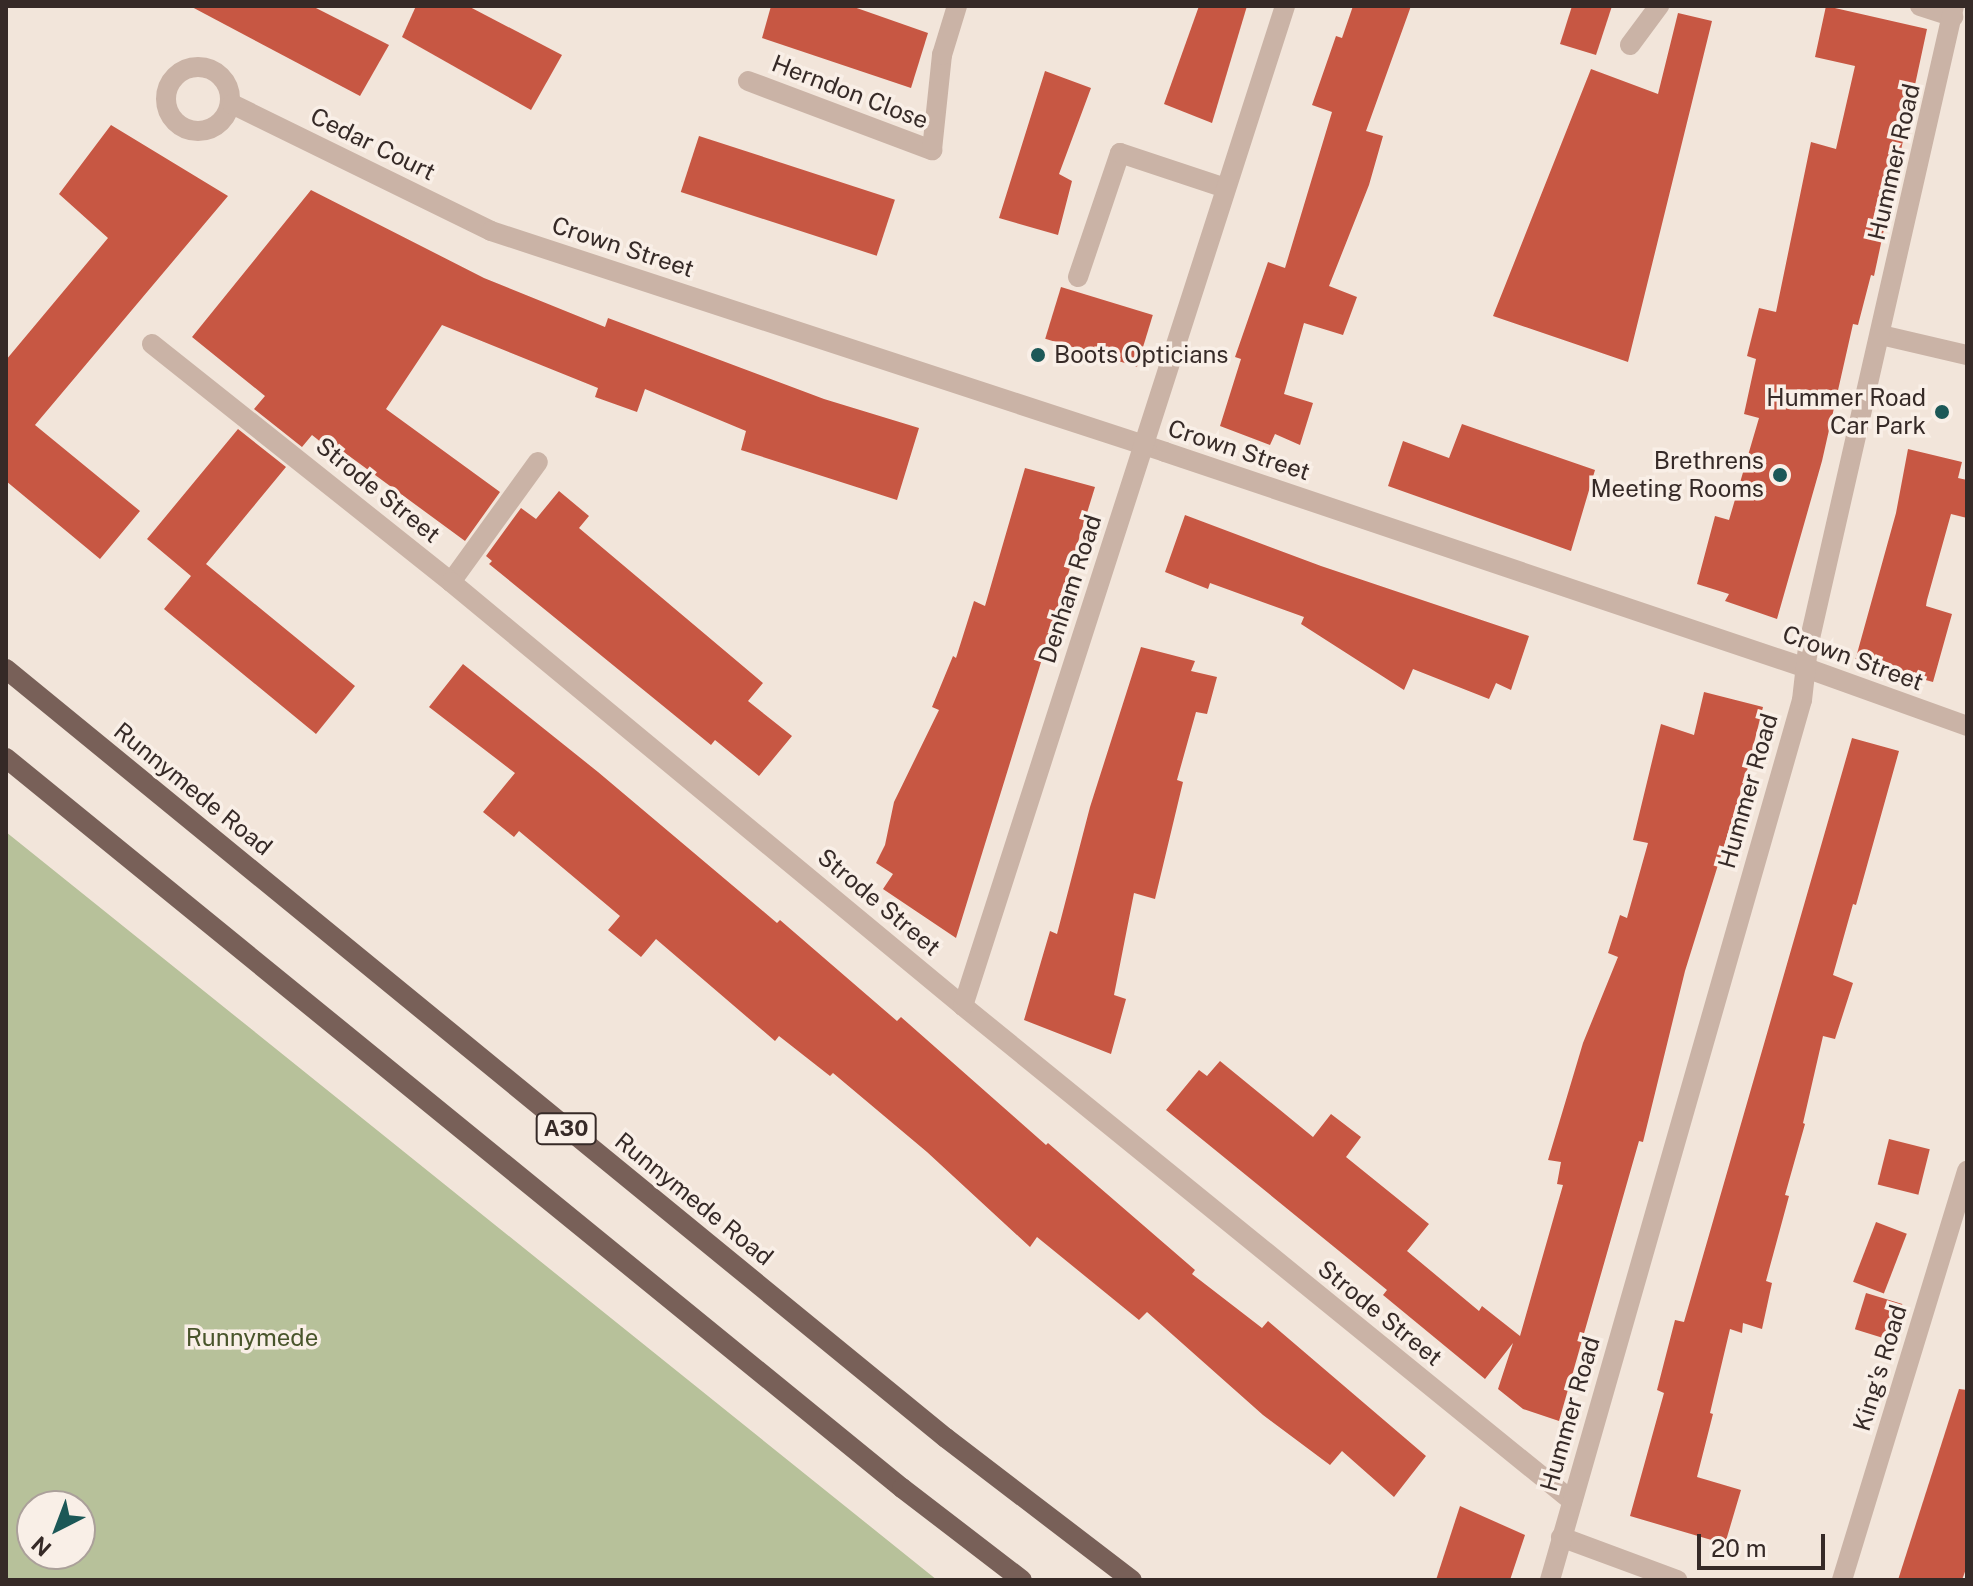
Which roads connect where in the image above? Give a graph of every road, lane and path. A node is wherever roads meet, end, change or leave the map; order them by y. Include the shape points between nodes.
1 (957, 6) edge
2 (1285, 6) edge
3 (1659, 6) edge
4 (1920, 6) edge
5 (1954, 12) edge
6 (1630, 45) dead end
7 (748, 81) dead end
8 (232, 104) dead end
9 (1225, 188) junction
10 (491, 231) joint
11 (1078, 277) dead end
12 (1881, 335) junction
13 (152, 344) dead end
14 (1967, 355) edge
15 (1143, 446) junction
16 (538, 462) dead end
17 (451, 582) junction
18 (1806, 668) junction
19 (6, 669) edge
20 (1967, 726) edge
21 (6, 758) edge
22 (963, 1006) junction
23 (1967, 1171) edge
24 (1572, 1501) junction
25 (1561, 1537) junction
26 (1022, 1580) edge
27 (1132, 1580) edge
28 (1550, 1580) edge
29 (1677, 1580) edge
30 (1842, 1580) edge

1 - 7 street, Herndon Close via 942,55 932,150
2 - 9 street, Denham Road
3 - 6 street
4 - 5 street
5 - 12 street, Hummer Road
8 - 10 street, Cedar Court
9 - 11 street via 1120,153
9 - 15 street, Denham Road
10 - 15 street, Crown Street
12 - 14 street
12 - 18 street, Hummer Road
13 - 17 street, Strode Street
15 - 18 street, Crown Street
15 - 22 street, Denham Road
16 - 17 street
17 - 22 street, Strode Street
18 - 20 street, Crown Street
18 - 24 street, Hummer Road via 1802,700
19 - 27 main road, Runnymede Road / A30 via 946,1438
21 - 26 main road, A30
22 - 24 street, Strode Street
23 - 30 street, King's Road
24 - 25 street, Hummer Road
25 - 28 street, Hummer Road
25 - 29 street

